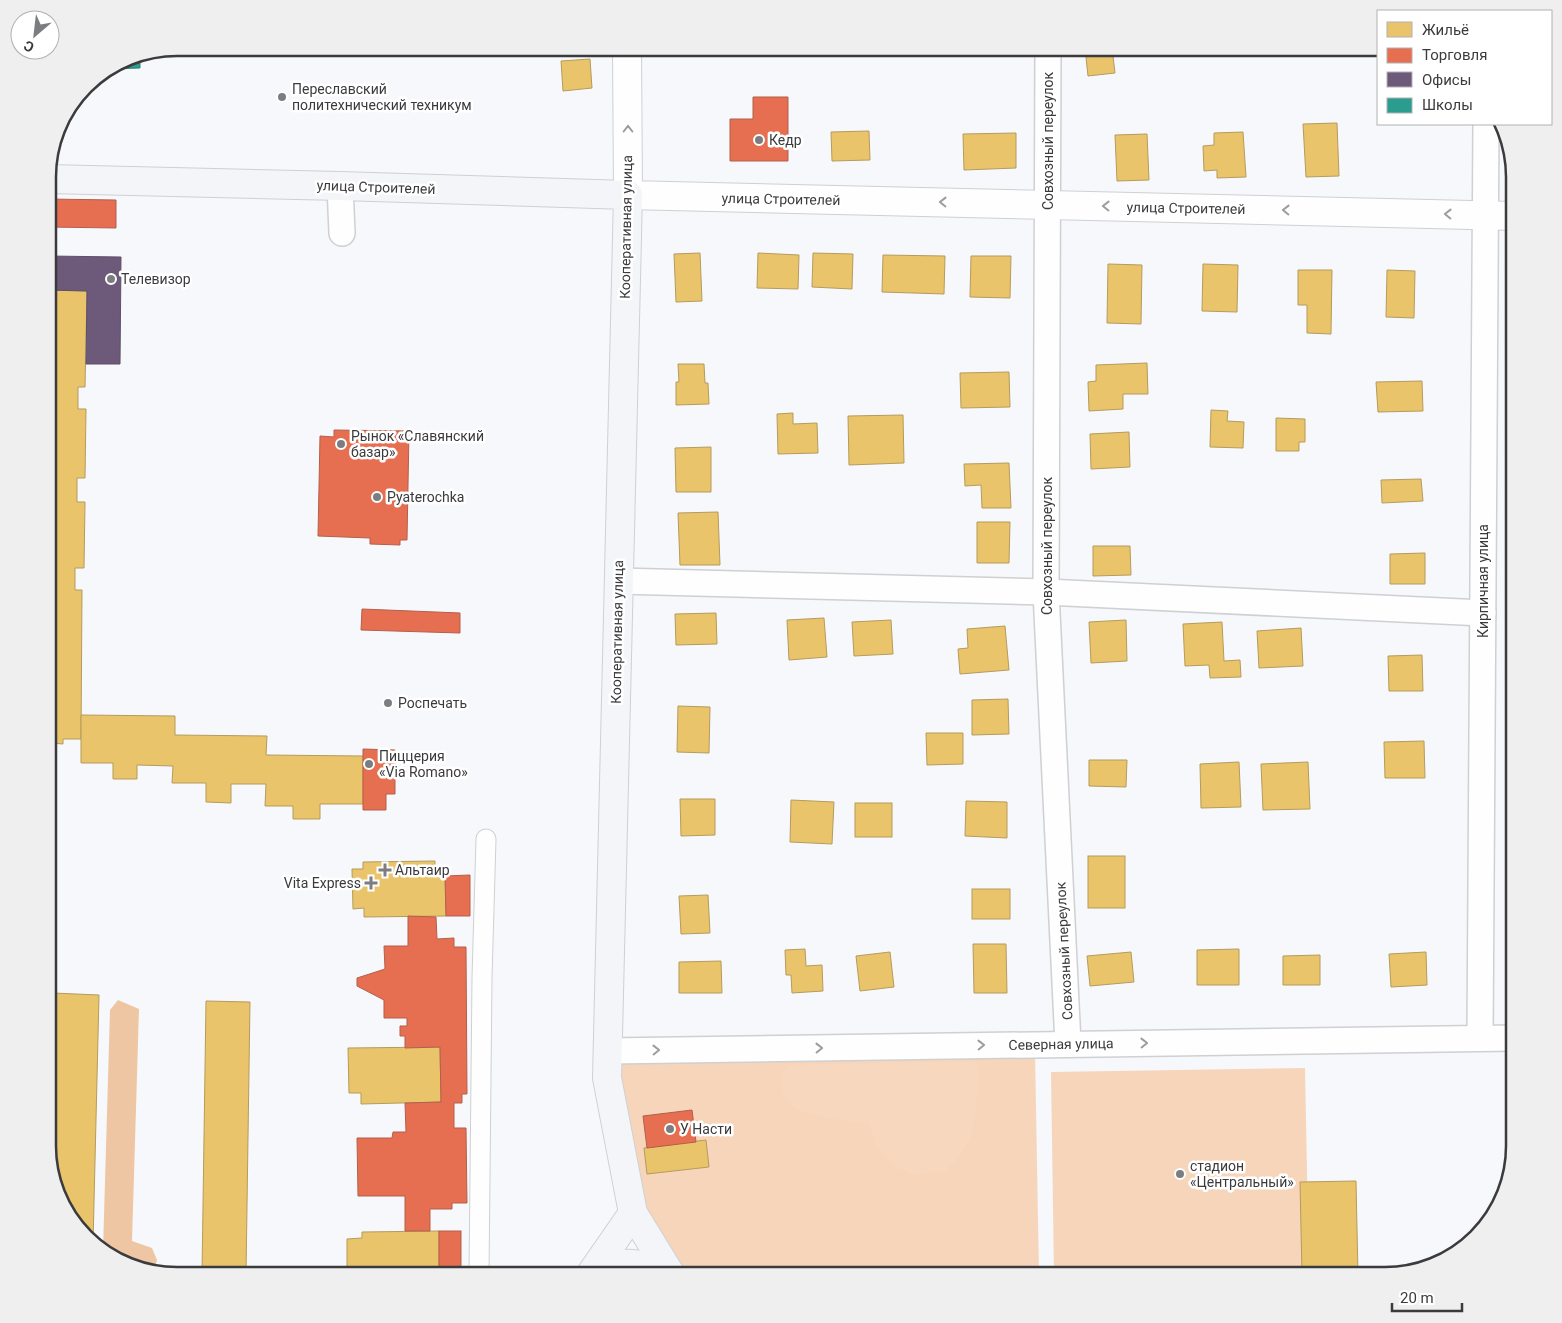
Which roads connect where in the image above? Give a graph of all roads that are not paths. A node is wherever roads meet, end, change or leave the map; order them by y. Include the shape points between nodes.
1 (1048, 56) edge
2 (627, 57) edge
3 (1486, 125) edge
4 (57, 179) edge
5 (340, 186) junction
6 (628, 195) junction
7 (1047, 205) junction
8 (1486, 215) junction
9 (1506, 216) edge
10 (342, 233) dead end
11 (618, 581) junction
12 (1046, 592) junction
13 (1483, 613) junction
14 (486, 839) dead end
15 (1480, 1038) junction
16 (1506, 1038) edge
17 (1068, 1044) junction
18 (608, 1051) junction
19 (633, 1213) junction
20 (479, 1267) edge
21 (597, 1267) edge
22 (608, 1267) edge
23 (648, 1267) edge
24 (666, 1267) edge

1 - 7 street, Совхозный переулок
6 -> 2 street, Кооперативная улица
3 - 8 street, Кирпичная улица
4 - 5 main road, улица Строителей
5 - 6 main road, улица Строителей
5 - 10 street
7 -> 6 street, улица Строителей
6 - 11 main road, Кооперативная улица
8 -> 7 street, улица Строителей
7 - 12 street, Совхозный переулок
8 - 9 street, улица Строителей
8 - 13 street, Кирпичная улица
11 - 12 street
11 - 18 main road, Кооперативная улица
12 - 13 street
12 - 17 street, Совхозный переулок
13 - 15 street, Кирпичная улица
14 - 20 street
15 - 16 street, Северная улица
17 -> 15 street, Северная улица
18 -> 17 street, Северная улица
18 - 19 main road, Кооперативная улица via 607,1078
19 - 21 main road
19 - 24 main road
22 - 23 main road via 630,1264

